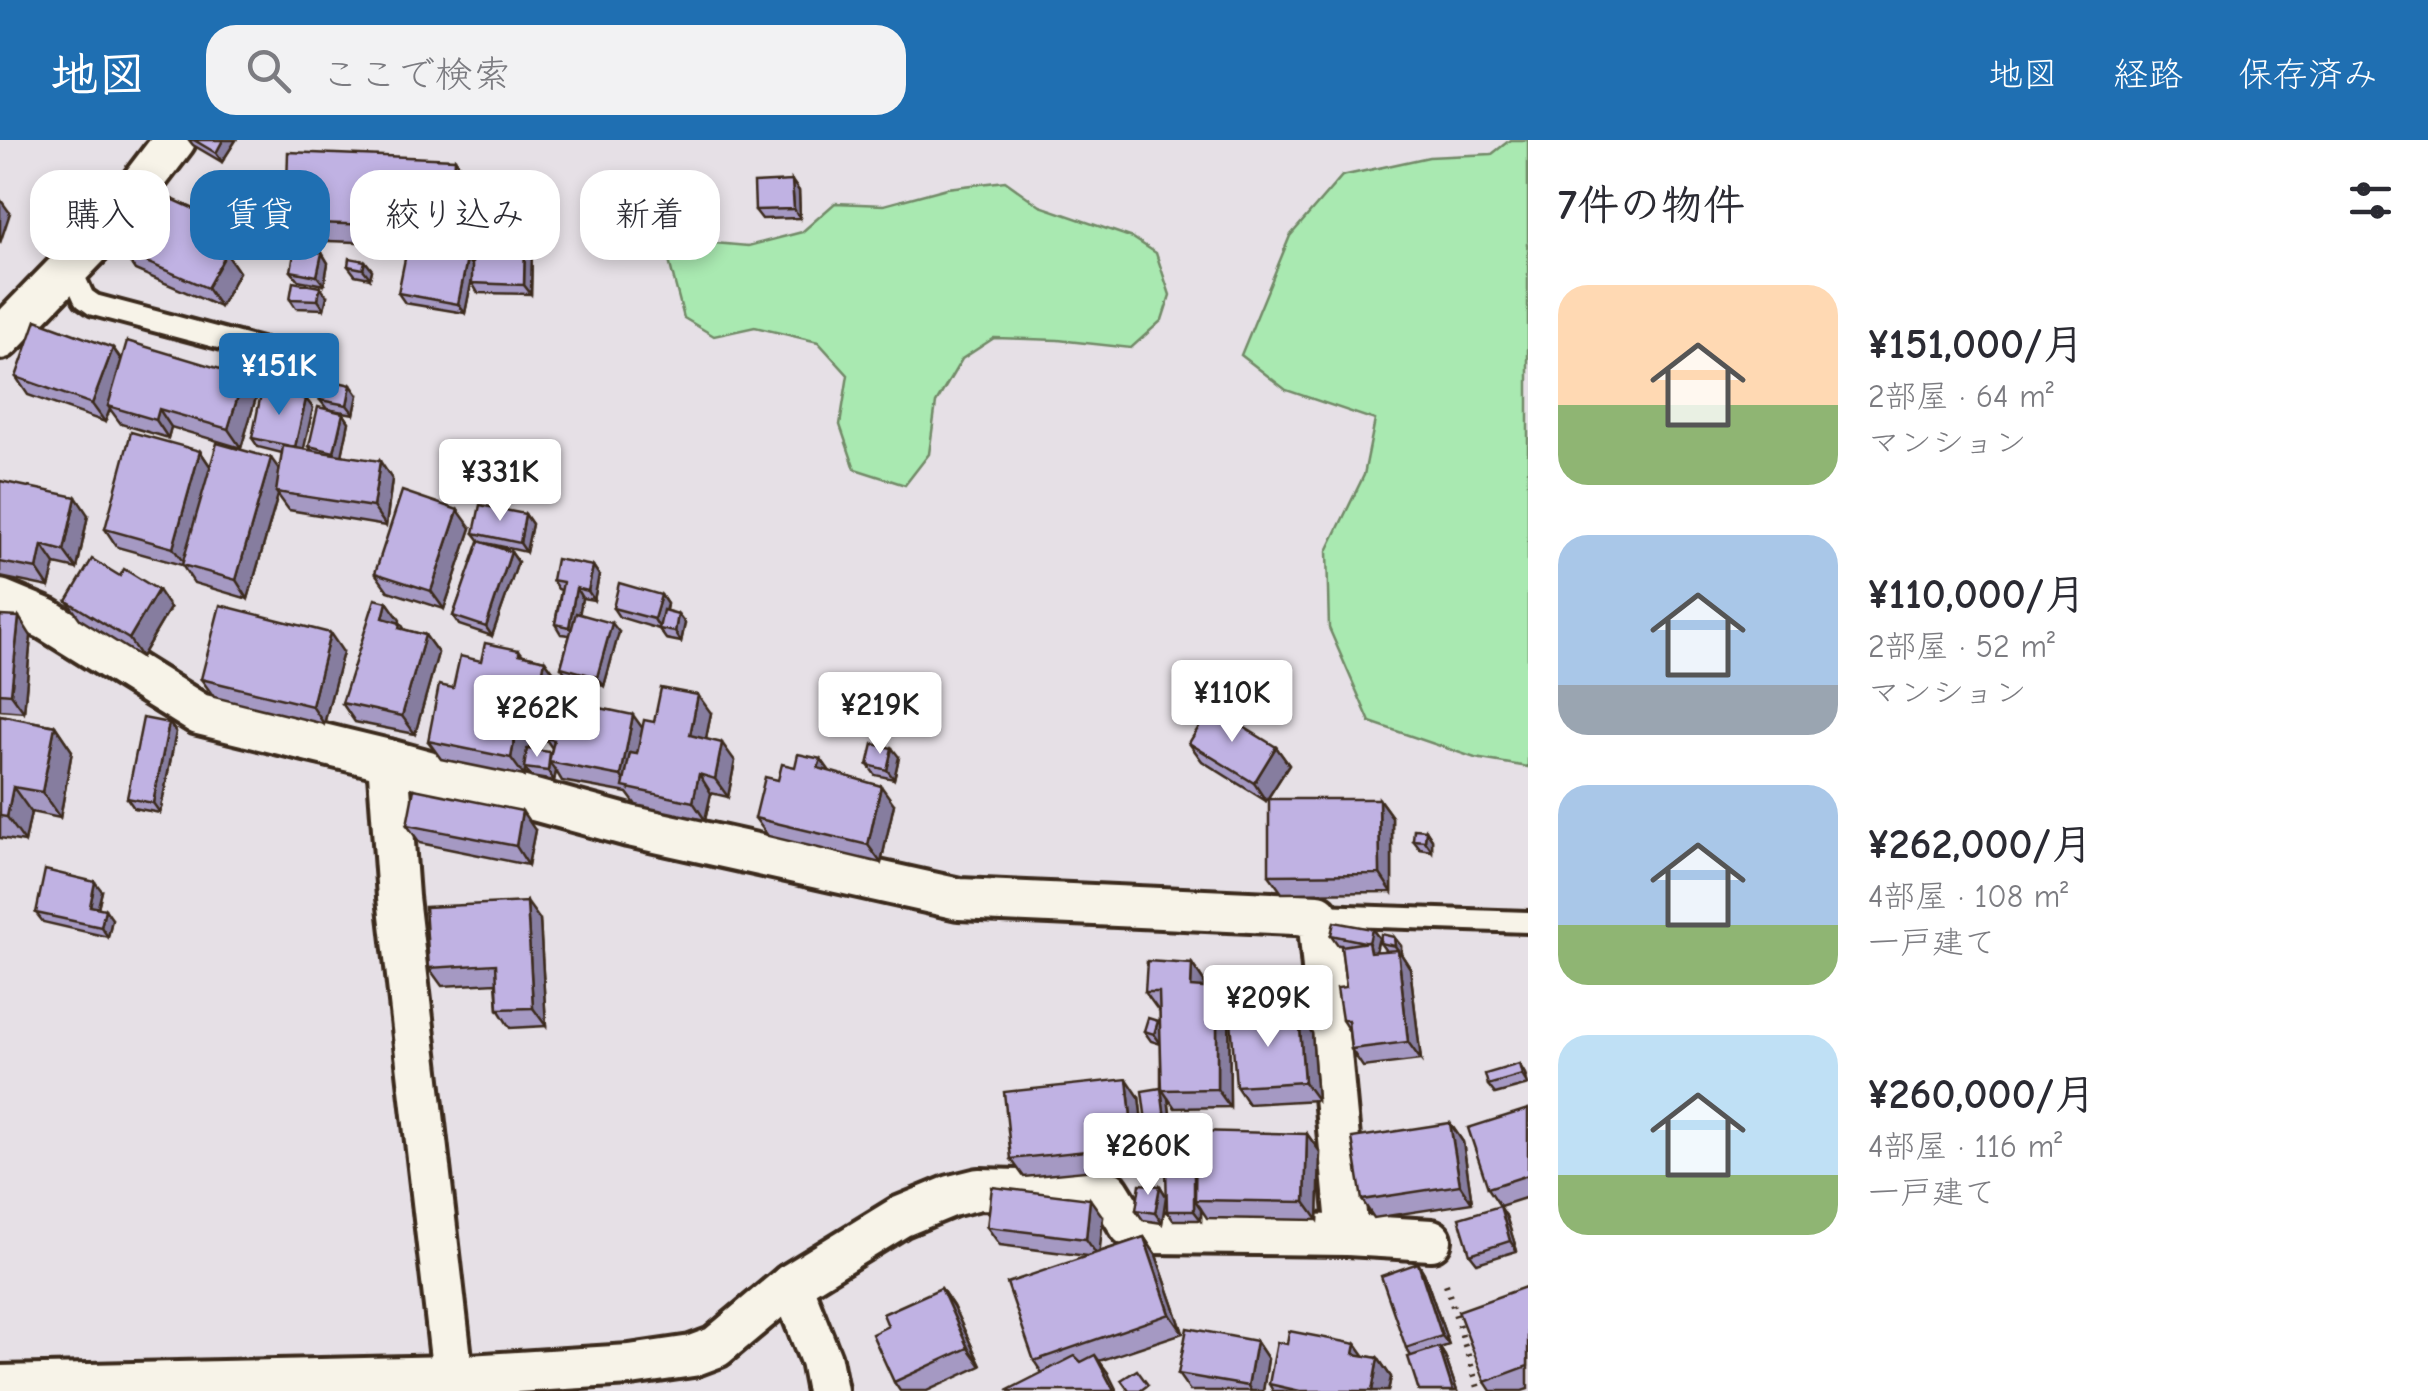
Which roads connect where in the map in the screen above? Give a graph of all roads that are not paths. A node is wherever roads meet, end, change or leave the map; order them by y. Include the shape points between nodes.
1 (175, 140) edge
2 (70, 267) junction
3 (0, 339) edge
4 (317, 364) dead end
5 (0, 600) edge
6 (388, 760) junction
7 (1318, 915) junction
8 (1528, 922) edge
9 (1348, 1235) junction
10 (1431, 1240) road end
11 (791, 1284) junction
12 (451, 1383) edge
13 (0, 1386) edge
14 (826, 1391) edge

1 - 2 street via 108,229
2 - 3 street
2 - 4 lane via 94,305
5 - 6 street via 46,619 199,714
6 - 7 street via 630,826 959,898
6 - 12 street
7 - 8 lane
7 - 9 street
9 - 10 street
9 - 11 street via 1148,1233 1130,1226 1108,1192 979,1189 900,1217
11 - 12 street via 716,1347 692,1356
11 - 14 street
12 - 13 street

